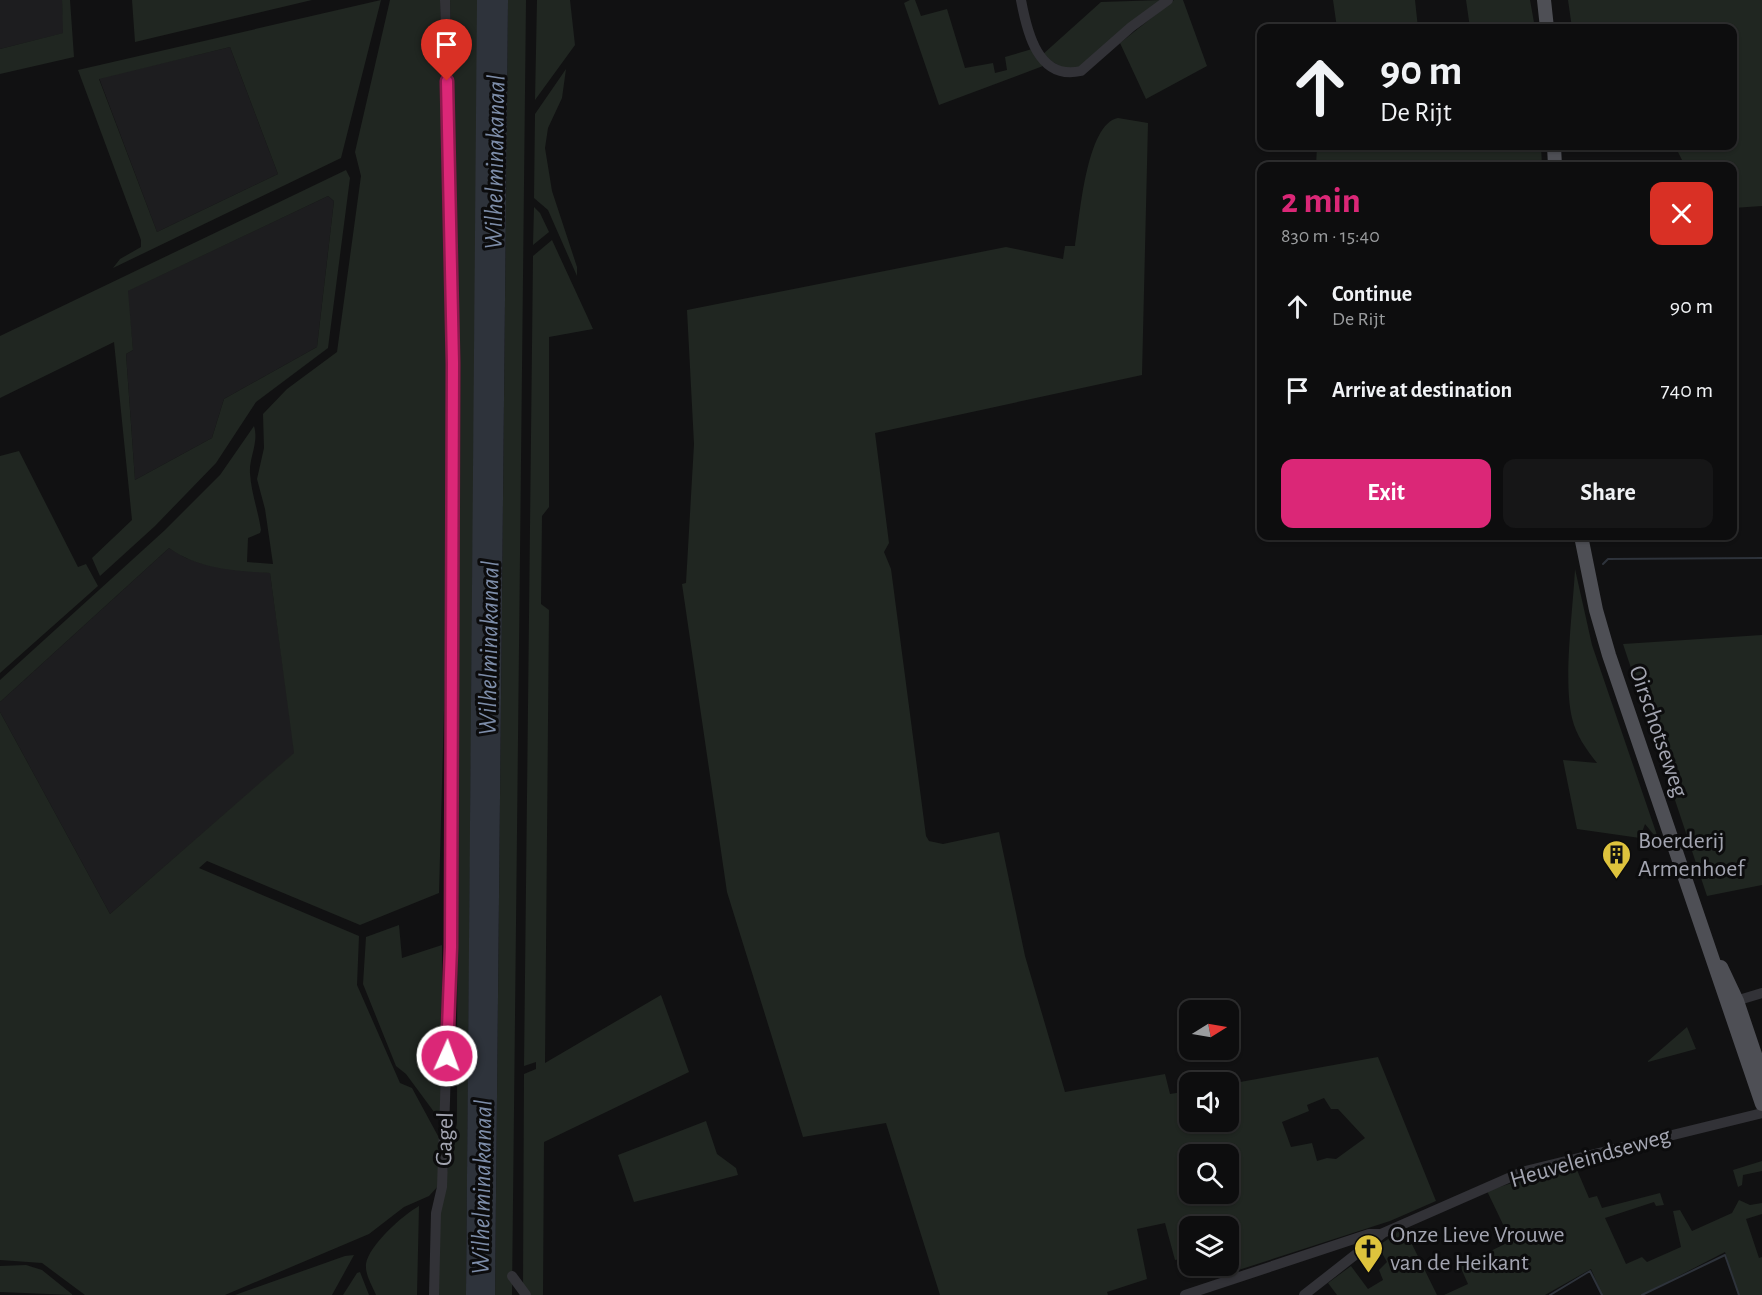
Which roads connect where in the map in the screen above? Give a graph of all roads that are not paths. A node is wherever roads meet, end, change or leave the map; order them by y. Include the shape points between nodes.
1 (445, 0) edge
2 (1022, 0) edge
3 (1168, 0) edge
4 (1544, 0) edge
5 (1547, 24) edge
6 (1582, 540) edge
7 (1762, 993) edge
8 (1732, 1002) junction
9 (1762, 1075) edge
10 (1762, 1104) edge
11 (1762, 1113) edge
12 (1383, 1233) junction
13 (512, 1276) dead end
14 (434, 1295) edge
15 (526, 1295) edge
16 (1185, 1295) edge
17 (1304, 1295) edge

1 - 14 street, Gagel via 453,363 451,947
2 - 3 street via 1026,28 1035,49 1043,61 1060,72 1081,72
4 - 5 main road
6 - 8 main road, Oirschotseweg via 1609,655 1706,939
7 - 8 street
8 - 9 main road, Oirschotseweg
8 - 10 main road, Oirschotseweg
11 - 12 street, Heuveleindseweg via 1539,1167
12 - 16 street via 1369,1234
12 - 17 street, Heuveleindseweg
13 - 15 street

